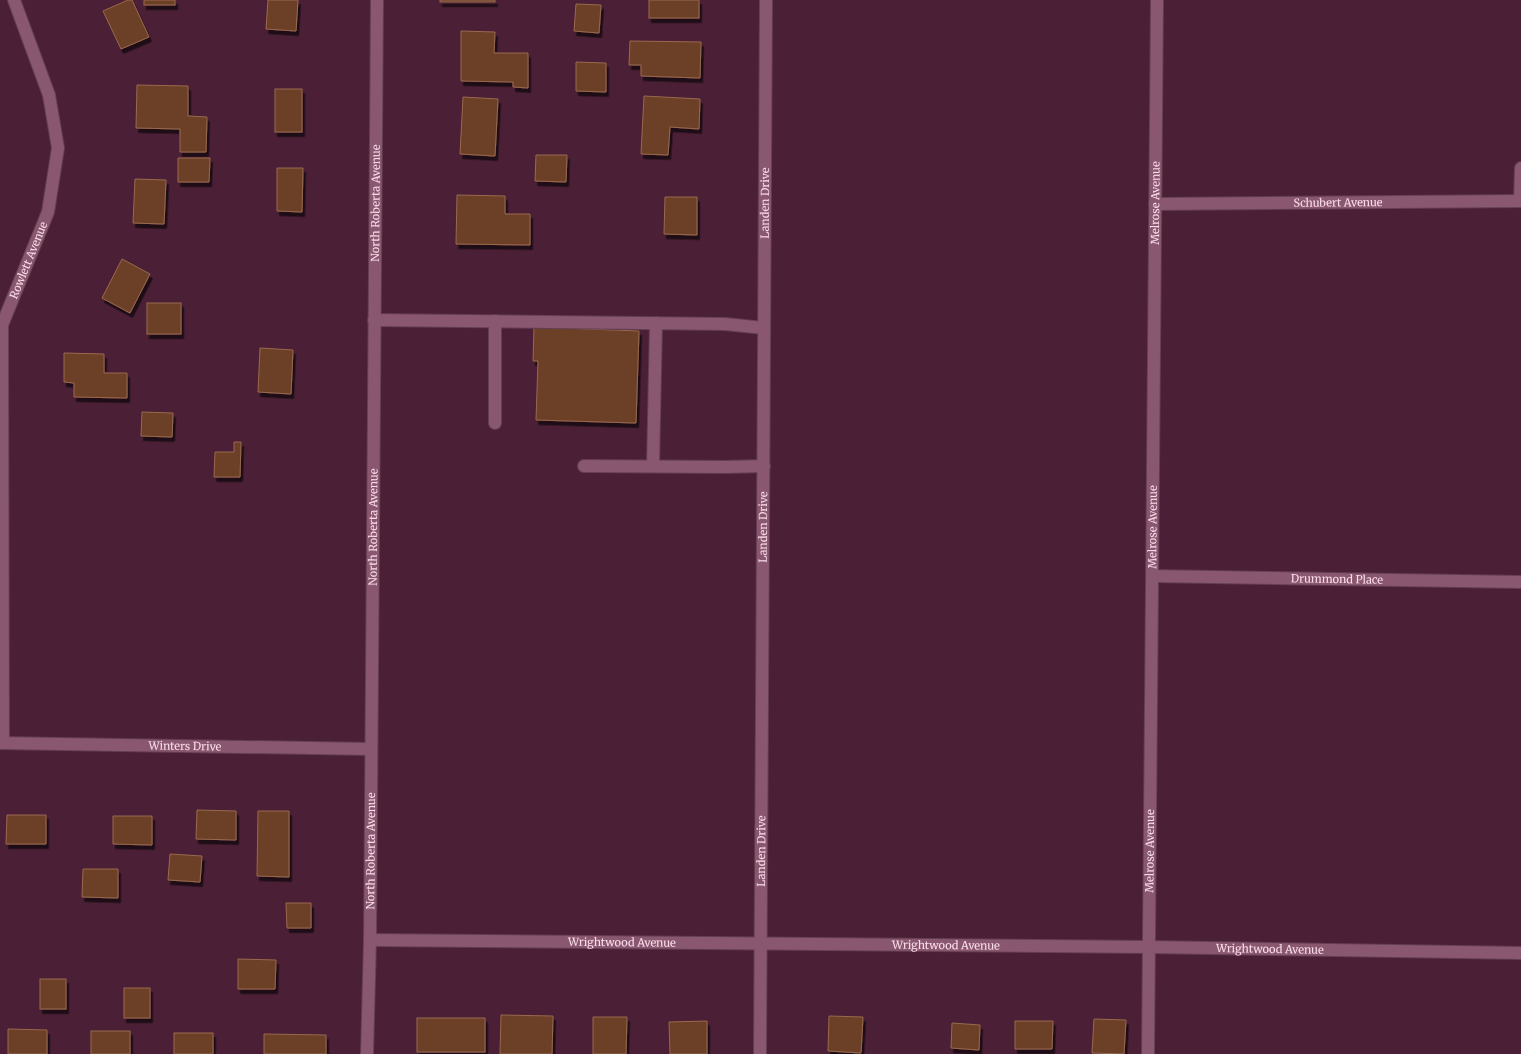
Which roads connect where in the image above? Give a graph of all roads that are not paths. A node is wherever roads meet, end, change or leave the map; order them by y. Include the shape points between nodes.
1 (14, 0) edge
2 (377, 0) edge
3 (766, 0) edge
4 (1157, 0) edge
5 (1521, 168) edge
6 (1521, 201) edge
7 (1156, 204) junction
8 (374, 320) junction
9 (495, 321) junction
10 (656, 323) junction
11 (764, 328) junction
12 (495, 423) dead end
13 (584, 466) dead end
14 (653, 466) junction
15 (764, 466) junction
16 (1152, 576) junction
17 (1521, 582) edge
18 (2, 743) edge
19 (371, 749) junction
20 (370, 940) junction
21 (761, 944) junction
22 (1149, 947) junction
23 (1521, 953) edge
24 (367, 1054) edge
25 (760, 1054) edge
26 (1148, 1054) edge

1 - 18 street, Rowlett Avenue via 49,95 58,148 48,212 2,325
2 - 8 street, North Roberta Avenue
3 - 11 street, Landen Drive
4 - 7 street, Melrose Avenue
5 - 6 street
6 - 7 street, Schubert Avenue
7 - 16 street, Melrose Avenue
8 - 9 street
8 - 19 street, North Roberta Avenue
9 - 10 street
9 - 12 street
10 - 11 street via 725,324
10 - 14 street
11 - 15 street, Landen Drive
13 - 14 street
14 - 15 street
15 - 21 street, Landen Drive
16 - 17 street, Drummond Place
16 - 22 street, Melrose Avenue
18 - 19 street, Winters Drive
19 - 20 street, North Roberta Avenue
20 - 21 street, Wrightwood Avenue
20 - 24 street, North Roberta Avenue
21 - 22 street, Wrightwood Avenue
21 - 25 street, Landen Drive
22 - 23 street, Wrightwood Avenue
22 - 26 street, Melrose Avenue

